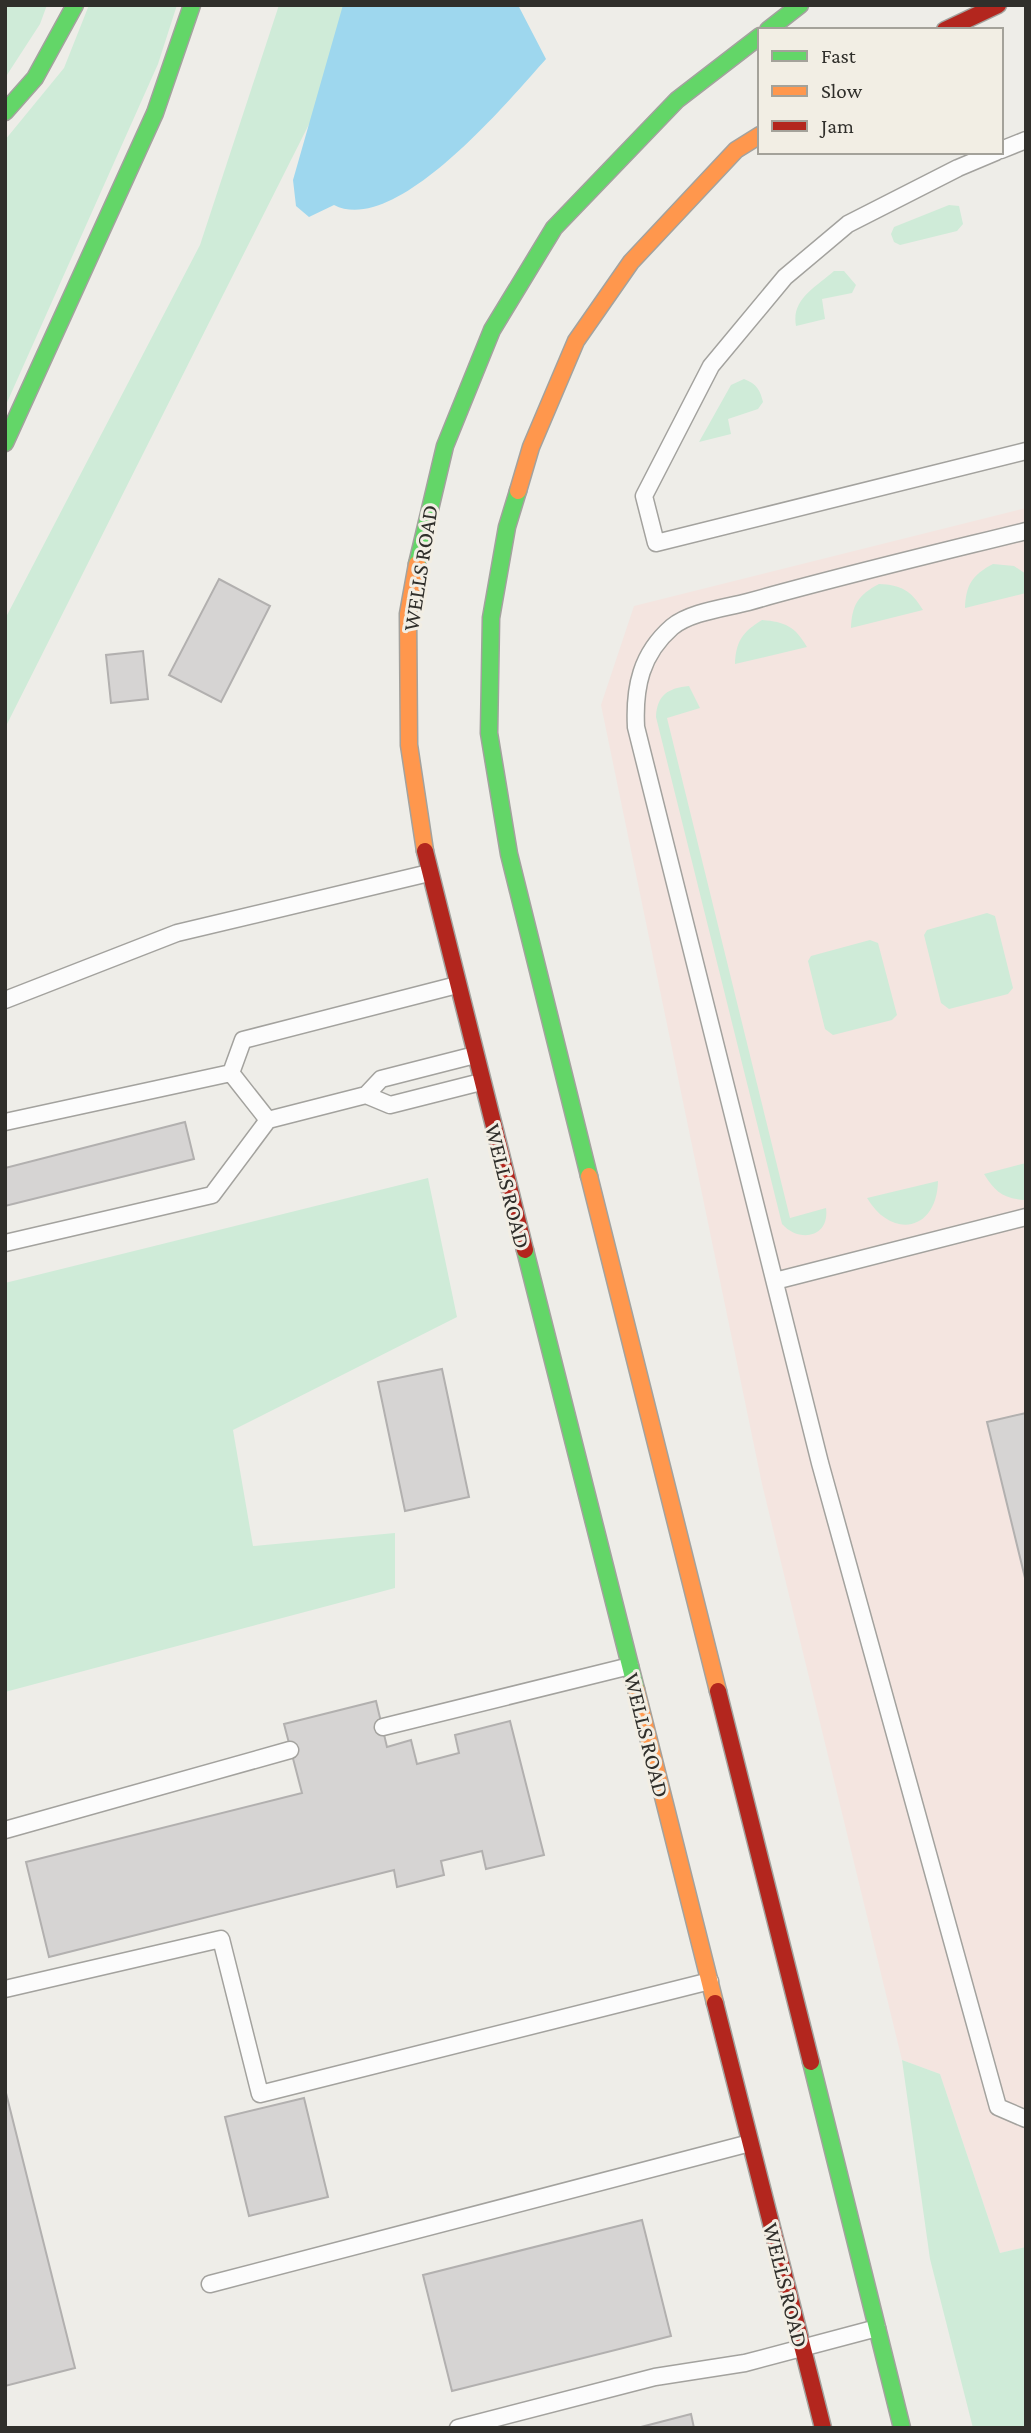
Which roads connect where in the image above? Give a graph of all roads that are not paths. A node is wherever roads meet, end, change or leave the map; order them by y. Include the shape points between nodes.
1 (75, 5) edge
2 (192, 5) edge
3 (800, 5) edge
4 (998, 5) edge
5 (771, 28) edge
6 (949, 28) edge
7 (758, 38) edge
8 (5, 112) edge
9 (758, 136) edge
10 (1026, 140) edge
11 (1003, 149) edge
12 (991, 154) edge
13 (5, 443) edge
14 (1026, 451) edge
15 (1026, 531) edge
16 (429, 873) junction
17 (457, 985) junction
18 (5, 1000) edge
19 (475, 1055) junction
20 (231, 1073) junction
21 (482, 1082) junction
22 (366, 1095) junction
23 (268, 1120) junction
24 (5, 1122) edge
25 (1026, 1217) edge
26 (5, 1243) edge
27 (775, 1280) junction
28 (630, 1666) junction
29 (383, 1727) dead end
30 (290, 1750) dead end
31 (5, 1830) edge
32 (710, 1981) junction
33 (5, 1989) edge
34 (1026, 2119) edge
35 (750, 2143) junction
36 (210, 2284) dead end
37 (877, 2328) junction
38 (802, 2348) junction
39 (458, 2428) edge
40 (823, 2428) edge
41 (902, 2428) edge

1 - 8 main road via 35,78
2 - 13 main road via 155,113
3 - 5 main road
4 - 6 main road
7 - 16 main road, WELLS ROAD via 677,100 554,229 492,330 444,446 408,614 409,745
9 - 37 main road via 736,150 631,262 576,341 531,447 507,527 491,618 489,733 509,854
10 - 11 lane
12 - 14 lane via 848,224 785,277 711,366 644,496 656,543
15 - 27 lane via 701,615 675,625 656,643 641,668 634,695 636,727
16 - 17 main road, WELLS ROAD
16 - 18 lane via 177,933
17 - 19 main road, WELLS ROAD
17 - 20 lane via 243,1040
19 - 21 main road, WELLS ROAD
19 - 22 lane via 381,1079
20 - 23 lane
20 - 24 lane
21 - 22 lane via 390,1105
21 - 28 main road, WELLS ROAD
22 - 23 lane
23 - 26 lane via 212,1195
25 - 27 lane
27 - 34 lane via 820,1463 998,2107
28 - 29 lane
28 - 32 main road, WELLS ROAD
30 - 31 lane
32 - 33 lane via 260,2094 221,1939
32 - 35 main road, WELLS ROAD
35 - 36 lane
35 - 38 main road, WELLS ROAD
37 - 38 lane
37 - 41 main road
38 - 39 lane via 745,2363 655,2376
38 - 40 main road, WELLS ROAD

